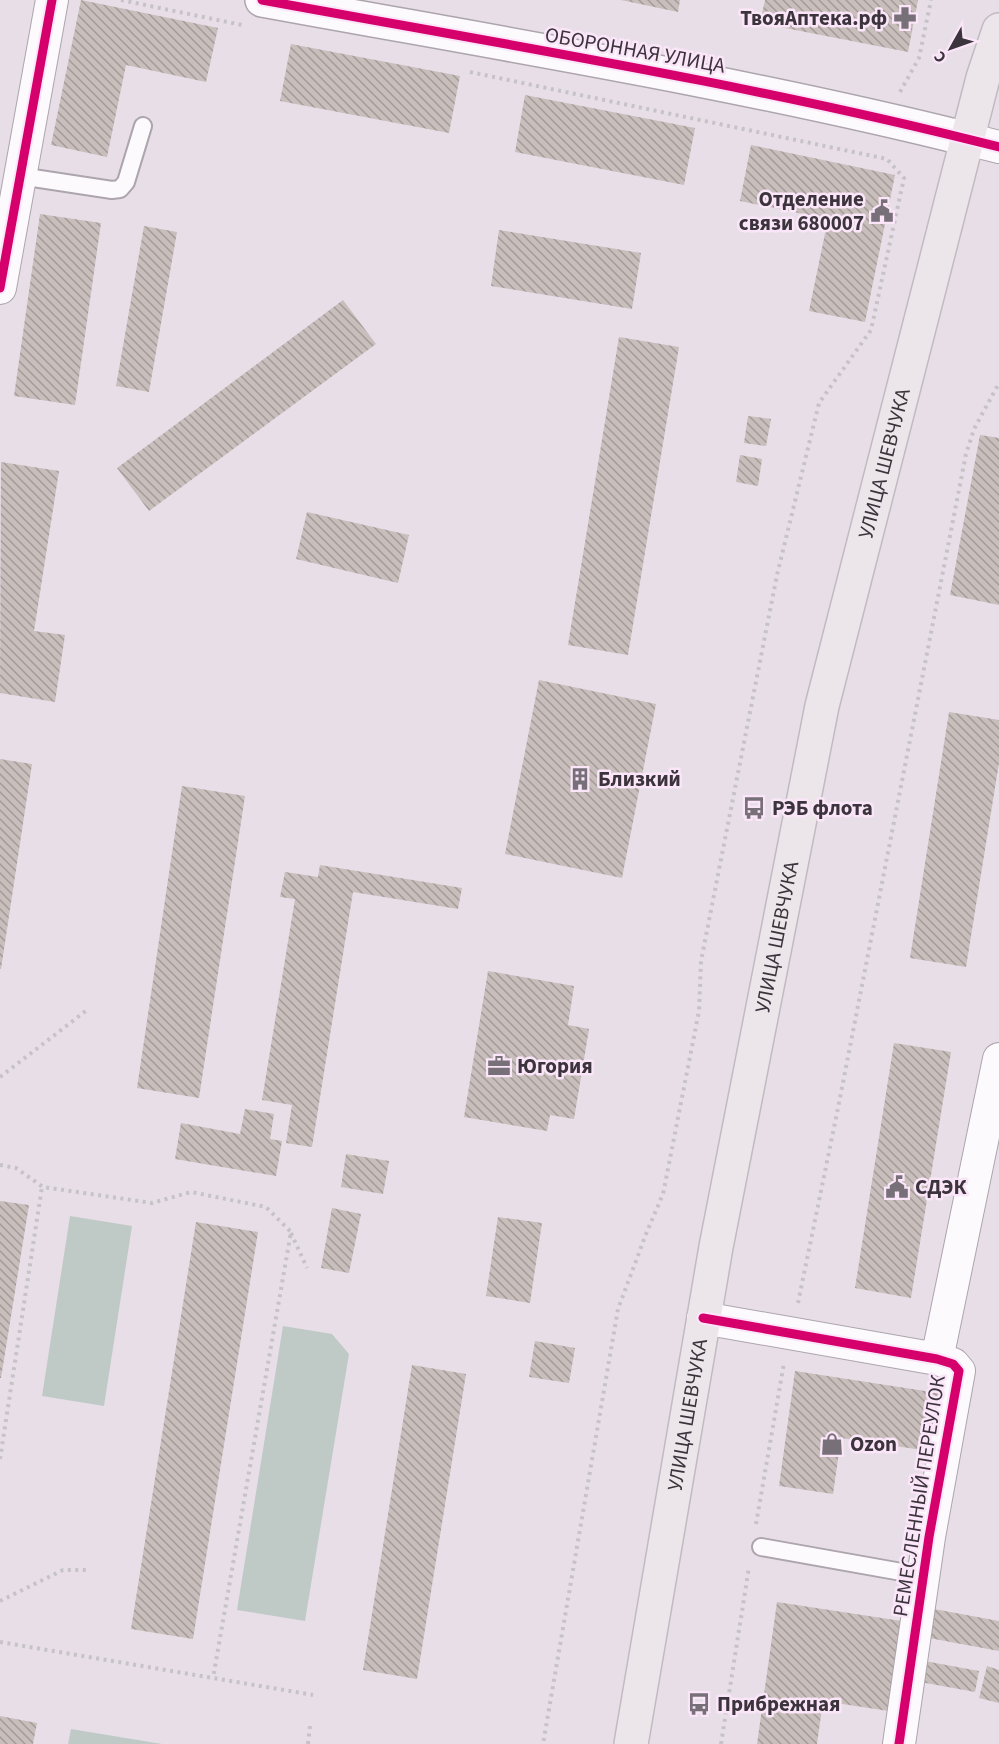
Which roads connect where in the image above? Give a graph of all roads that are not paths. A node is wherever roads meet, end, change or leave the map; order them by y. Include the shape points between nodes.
1 (52, 0) edge
2 (256, 13) edge
3 (999, 30) edge
4 (143, 126) dead end
5 (967, 139) junction
6 (999, 147) edge
7 (20, 176) junction
8 (0, 288) edge
9 (999, 1059) edge
10 (703, 1318) junction
11 (937, 1359) junction
12 (756, 1554) road end
13 (924, 1576) junction
14 (631, 1744) edge
15 (899, 1744) edge

1 - 7 street
2 - 5 street, ОБОРОННАЯ УЛИЦА via 736,87
3 - 5 main road, УЛИЦА ШЕВЧУКА
4 - 7 lane via 126,182 120,189
5 - 6 street, ОБОРОННАЯ УЛИЦА
5 - 10 main road, УЛИЦА ШЕВЧУКА via 822,706
7 - 8 street
9 - 11 street, РЕМЕСЛЕННЫЙ ПЕРЕУЛОК
10 - 11 street, РЕМЕСЛЕННЫЙ ПЕРЕУЛОК
10 - 14 main road, УЛИЦА ШЕВЧУКА
11 - 13 street, РЕМЕСЛЕННЫЙ ПЕРЕУЛОК via 953,1364 959,1371
12 - 13 lane
13 - 15 street, РЕМЕСЛЕННЫЙ ПЕРЕУЛОК

